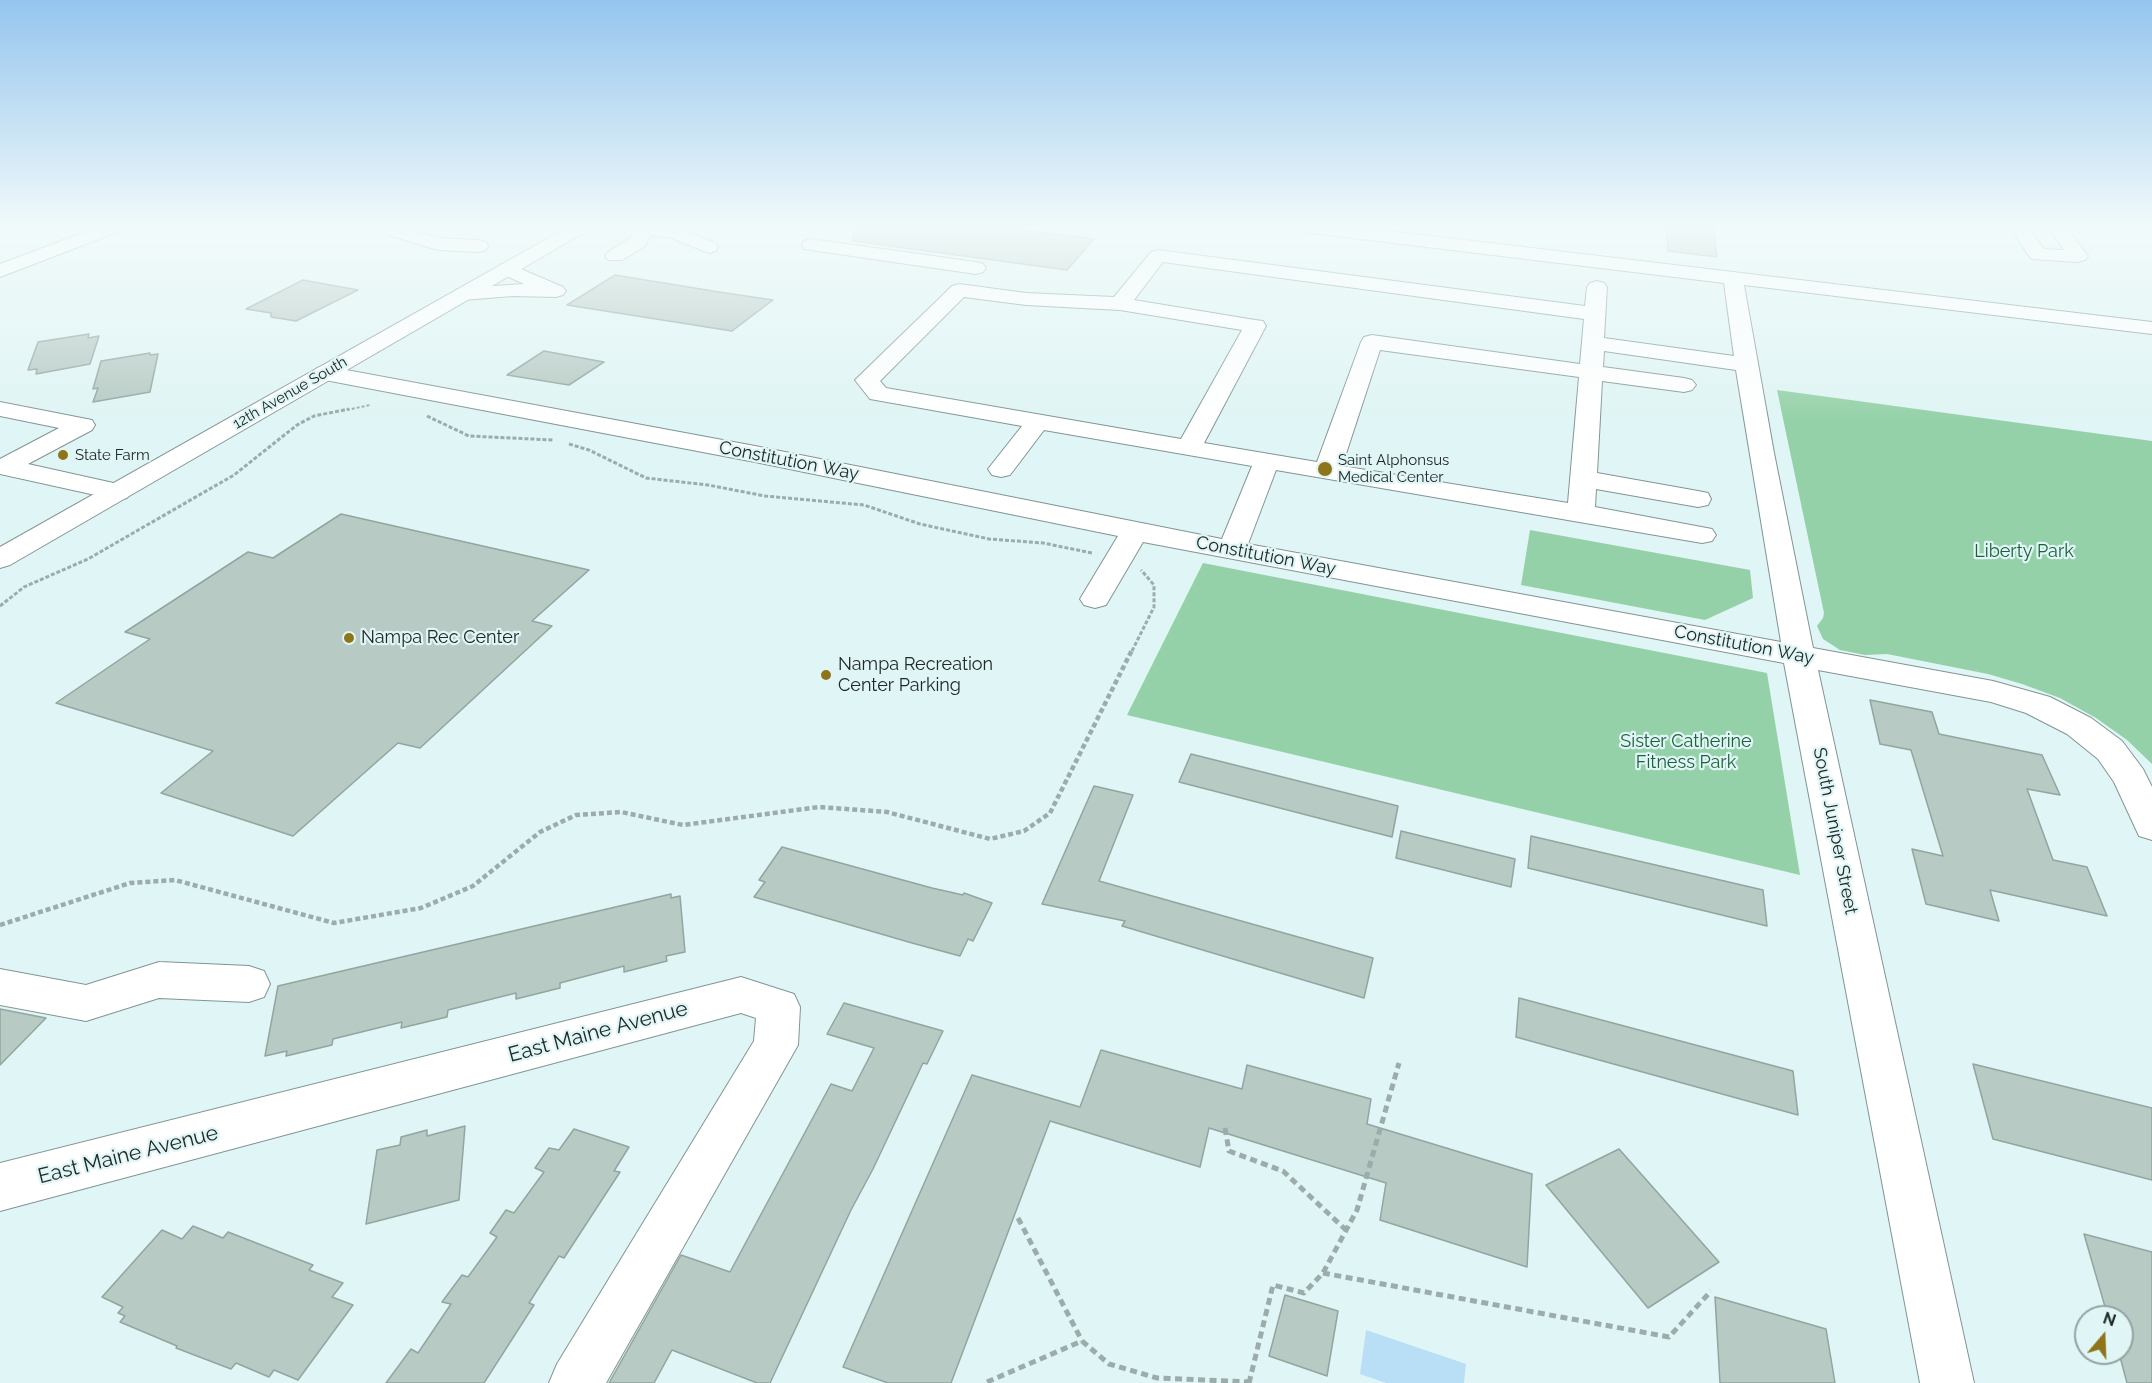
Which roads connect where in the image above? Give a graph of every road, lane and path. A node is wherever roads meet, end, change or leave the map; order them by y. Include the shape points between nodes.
1 (466, 292) edge
2 (493, 292) edge
3 (957, 292) edge
4 (970, 292) edge
5 (1130, 292) edge
6 (1426, 292) edge
7 (1597, 292) edge
8 (1735, 292) edge
9 (1852, 292) edge
10 (462, 294) junction
11 (1120, 304) junction
12 (1596, 314) junction
13 (2152, 328) edge
14 (1593, 344) junction
15 (1747, 364) junction
16 (1590, 372) junction
17 (325, 373) junction
18 (1684, 384) dead end
19 (378, 406) dead end
20 (0, 409) edge
21 (422, 415) dead end
22 (1038, 422) junction
23 (1189, 448) junction
24 (1267, 460) junction
25 (1001, 469) dead end
26 (1327, 471) junction
27 (1584, 479) junction
28 (118, 492) junction
29 (1698, 499) dead end
30 (1581, 513) junction
31 (1135, 531) junction
32 (1702, 535) dead end
33 (1232, 549) junction
34 (0, 559) edge
35 (1119, 560) junction
36 (1095, 599) dead end
37 (0, 606) edge
38 (1799, 656) junction
39 (2152, 826) edge
40 (0, 925) edge
41 (249, 984) dead end
42 (0, 987) edge
43 (1399, 1063) dead end
44 (1226, 1128) dead end
45 (0, 1187) edge
46 (1018, 1218) dead end
47 (1346, 1230) junction
48 (1323, 1273) junction
49 (1711, 1291) dead end
50 (1083, 1341) junction
51 (987, 1382) edge
52 (576, 1383) edge
53 (1249, 1383) edge
54 (1947, 1383) edge

1 - 10 street, 12th Avenue South
2 - 10 street
3 - 22 street via 867,380 878,394
4 - 11 street
5 - 11 street
6 - 12 street
7 - 12 street
8 - 15 street, South Juniper Street
9 - 13 street
10 - 17 street, 12th Avenue South
11 - 23 street via 1256,326
12 - 14 street
14 - 15 street
14 - 16 street
15 - 38 street, South Juniper Street
16 - 18 street
16 - 26 street via 1372,342
16 - 27 street
17 - 28 street, 12th Avenue South
17 - 31 street, Constitution Way
19 - 37 path via 314,416 234,475 88,559 24,587
20 - 28 street via 83,425 4,467
21 - 35 path via 469,436 559,440 646,478 765,496 864,505 920,524 989,539 1043,543
22 - 23 street
22 - 25 street
23 - 24 street
24 - 26 street
24 - 33 street
26 - 30 street
27 - 29 street
27 - 30 street
28 - 34 street, 12th Avenue South
30 - 32 street
31 - 33 street, Constitution Way
31 - 35 street
33 - 38 street, Constitution Way
35 - 36 street
35 - 40 path via 1135,565 1154,585 1154,608 1050,813 1024,831 990,839 887,812 819,807 683,825 621,812 576,815 540,832 473,886 421,908 334,923 175,880 130,883
38 - 39 street, Constitution Way via 1993,692 2038,705 2079,726 2110,750 2130,778
38 - 54 street, South Juniper Street
41 - 42 street via 159,980 86,1003
43 - 47 path via 1358,1210
44 - 47 path via 1230,1150 1283,1171
45 - 52 street, East Maine Avenue via 741,995 779,1007 776,1045
46 - 50 path
47 - 48 path
48 - 49 path via 1669,1337
48 - 53 path via 1304,1293 1273,1285
50 - 51 path
50 - 53 path via 1109,1364 1157,1378

